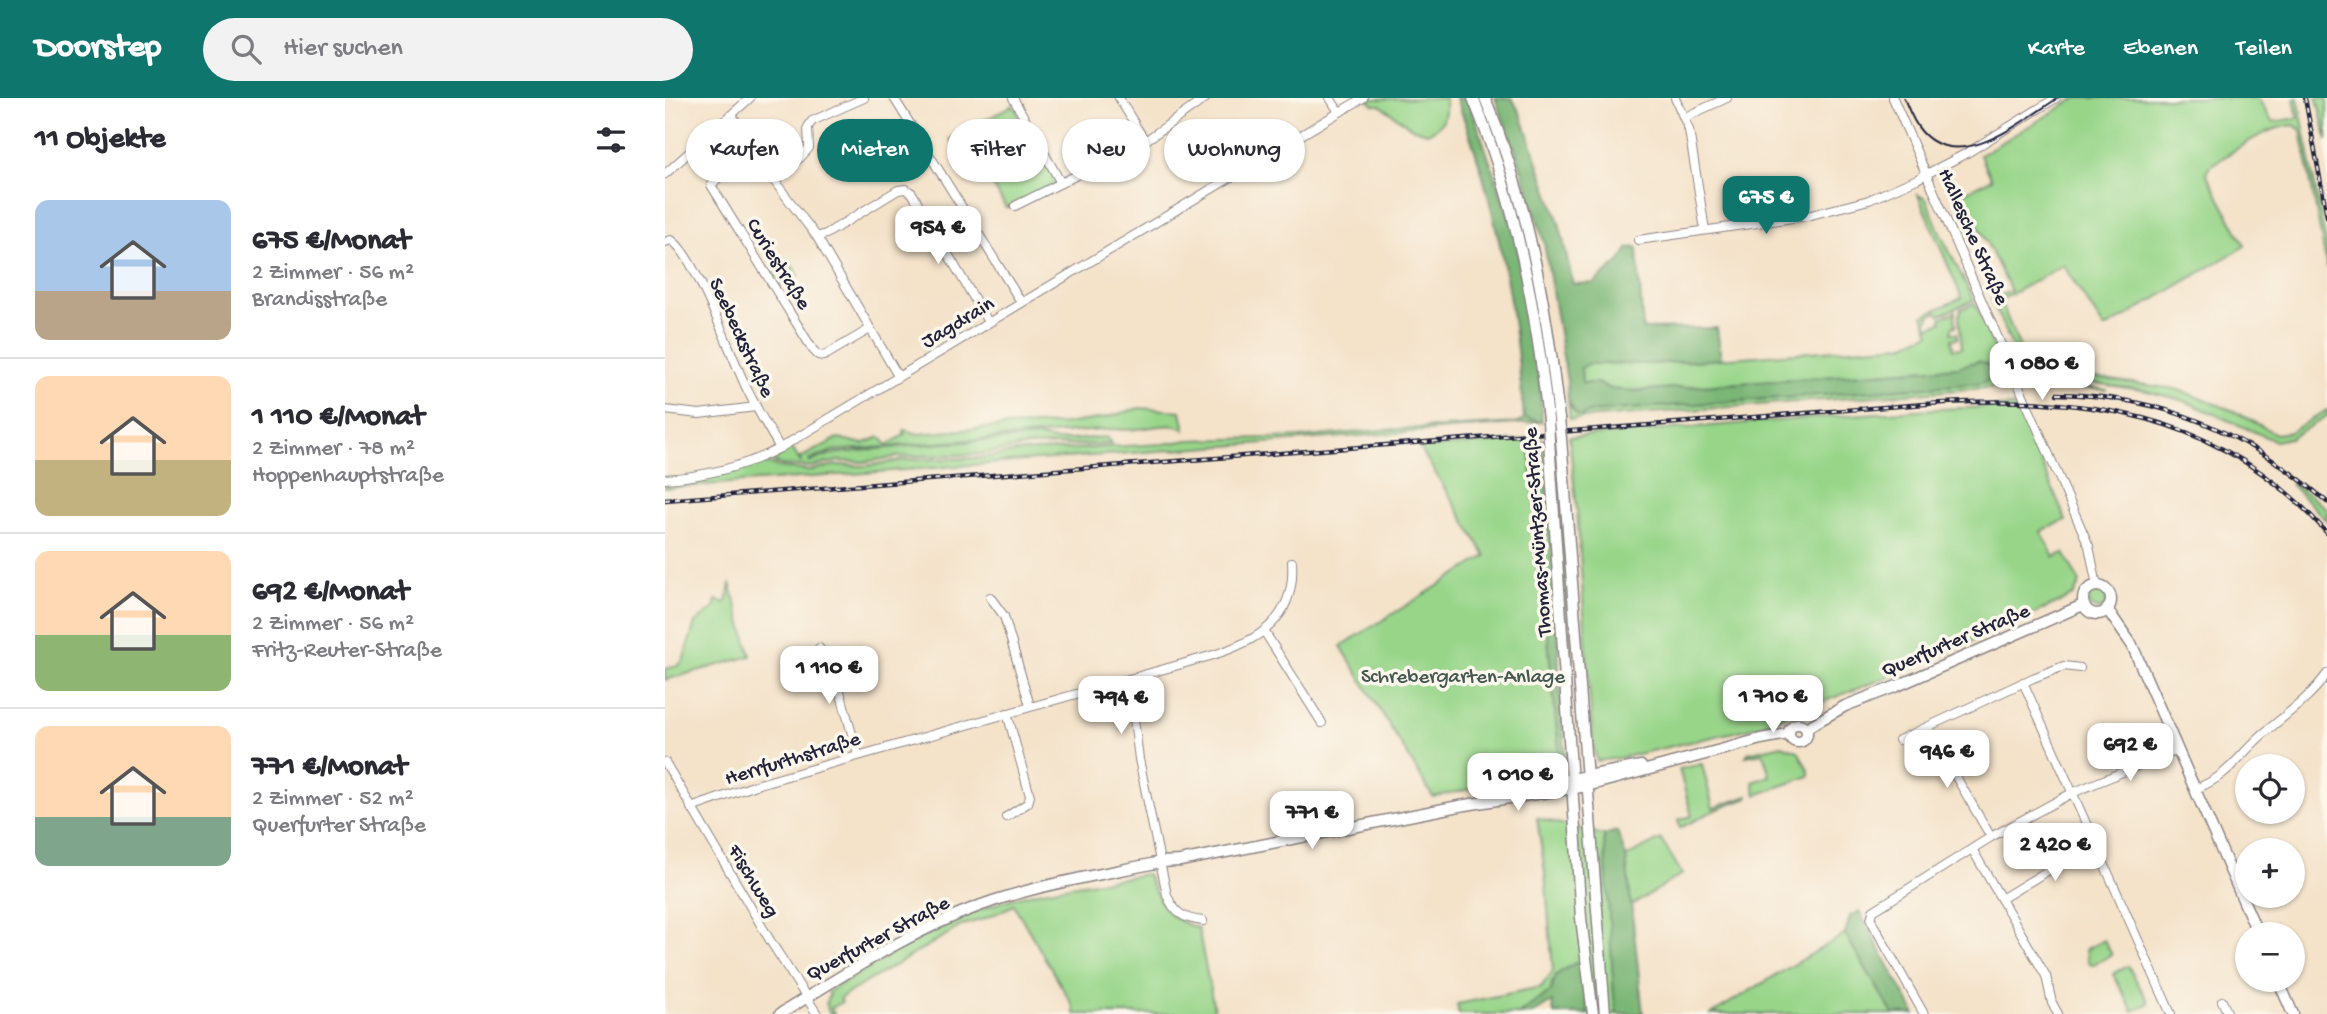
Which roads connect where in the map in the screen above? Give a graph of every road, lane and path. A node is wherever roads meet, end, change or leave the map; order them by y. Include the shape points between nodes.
1 (750, 98) edge
2 (864, 98) edge
3 (894, 98) edge
4 (1013, 98) edge
5 (1119, 98) edge
6 (1206, 98) edge
7 (1330, 98) edge
8 (1363, 98) edge
9 (1473, 98) edge
10 (1485, 98) edge
11 (1675, 98) edge
12 (1727, 98) edge
13 (1893, 98) edge
14 (2056, 98) edge
15 (1339, 113) junction
16 (732, 115) junction
17 (1685, 117) junction
18 (734, 119) edge
19 (1132, 119) edge
20 (1150, 137) edge
21 (803, 155) edge
22 (665, 174) edge
23 (1926, 174) junction
24 (714, 182) edge
25 (775, 182) edge
26 (1061, 183) joint
27 (1015, 206) dead end
28 (1705, 230) junction
29 (817, 237) junction
30 (1638, 240) dead end
31 (669, 242) edge
32 (1021, 302) junction
33 (988, 322) junction
34 (870, 329) junction
35 (898, 376) junction
36 (756, 407) junction
37 (665, 410) edge
38 (1553, 419) junction
39 (1555, 439) junction
40 (780, 448) junction
41 (665, 479) edge
42 (1292, 562) dead end
43 (2097, 586) junction
44 (990, 597) dead end
45 (2084, 605) junction
46 (2107, 609) junction
47 (1264, 631) junction
48 (819, 648) dead end
49 (2080, 668) dead end
50 (2327, 674) edge
51 (1129, 679) junction
52 (2023, 682) junction
53 (1030, 706) junction
54 (1007, 713) junction
55 (1322, 723) dead end
56 (1927, 727) junction
57 (1899, 740) dead end
58 (2178, 749) junction
59 (858, 755) junction
60 (665, 762) edge
61 (1586, 780) junction
62 (1573, 783) junction
63 (2195, 789) junction
64 (2072, 793) junction
65 (691, 808) junction
66 (1006, 817) dead end
67 (1991, 838) junction
68 (2095, 842) junction
69 (1972, 849) junction
70 (1160, 862) junction
71 (2001, 899) junction
72 (1203, 921) dead end
73 (2253, 922) edge
74 (2283, 992) edge
75 (806, 997) junction
76 (2222, 1001) dead end
77 (779, 1014) edge
78 (817, 1014) edge
79 (1593, 1014) edge
80 (1605, 1014) edge
81 (1924, 1014) edge
82 (2058, 1014) edge
83 (2171, 1014) edge
84 (2228, 1014) edge
85 (2293, 1014) edge

1 - 16 street
2 - 21 street via 812,121 809,148
3 - 32 street
4 - 26 street
5 - 19 street
6 - 20 street
7 - 15 street
8 - 15 street, Jagdrain
9 - 38 main road, Thomas-Müntzer-Straße via 1502,175 1525,262
10 - 38 main road, Thomas-Müntzer-Straße via 1511,167 1536,261 1550,339
11 - 17 street
12 - 17 street
13 - 23 street, Hallesche Straße
14 - 23 street
15 - 32 street, Jagdrain
16 - 18 street
16 - 22 street
17 - 28 street
23 - 28 street via 1844,208
23 - 43 street, Hallesche Straße via 2089,546
24 - 34 street, Curiestraße via 711,185 818,355 824,356
25 - 29 street
26 - 27 street
28 - 30 street
29 - 33 street via 906,189
29 - 34 street
31 - 36 street, Seebeckstraße via 685,255 702,287
32 - 33 street, Jagdrain
33 - 35 street, Jagdrain
34 - 35 street
35 - 40 street, Jagdrain
36 - 37 street via 699,414
36 - 40 street, Seebeckstraße
38 - 39 main road, Thomas-Müntzer-Straße, bridge
39 - 61 main road, Thomas-Müntzer-Straße
39 - 62 main road, Thomas-Müntzer-Straße
40 - 41 street, Jagdrain via 727,470
42 - 47 street, Herrfurthstraße via 1289,596
43 - 45 main road via 2084,593
43 - 46 main road via 2110,594
44 - 53 street via 1004,616
45 - 46 main road via 2096,614
45 - 61 main road, Querfurter Straße via 1845,706 1806,728 1807,736 1800,743 1789,734
46 - 58 main road via 2132,645
47 - 51 street, Herrfurthstraße via 1226,651
47 - 55 street
48 - 59 street via 833,667
49 - 52 street via 2064,666
50 - 63 street via 2312,694 2263,734 2230,769
51 - 53 street, Herrfurthstraße
51 - 70 street via 1139,759
52 - 56 street
52 - 64 street
53 - 54 street, Herrfurthstraße
54 - 59 street, Herrfurthstraße
54 - 66 street via 1030,796 1028,803
56 - 57 street
56 - 67 street
58 - 63 main road
58 - 64 street
59 - 65 street, Herrfurthstraße
60 - 65 street, Fischweg
61 - 62 main road, Querfurter Straße
61 - 80 main road, Thomas-Müntzer-Straße
62 - 70 main road, Querfurter Straße via 1182,854
62 - 79 main road, Thomas-Müntzer-Straße via 1581,918
63 - 73 main road
64 - 67 street
64 - 68 street
65 - 75 street, Fischweg
67 - 69 street
68 - 71 street
68 - 83 street
69 - 71 street
69 - 81 street via 1872,914 1873,924
70 - 72 street via 1172,906 1188,920
70 - 75 main road, Querfurter Straße via 1055,884 961,913
71 - 82 street via 2046,976
74 - 85 main road
75 - 77 main road, Querfurter Straße
75 - 78 street, Fischweg
76 - 84 street

